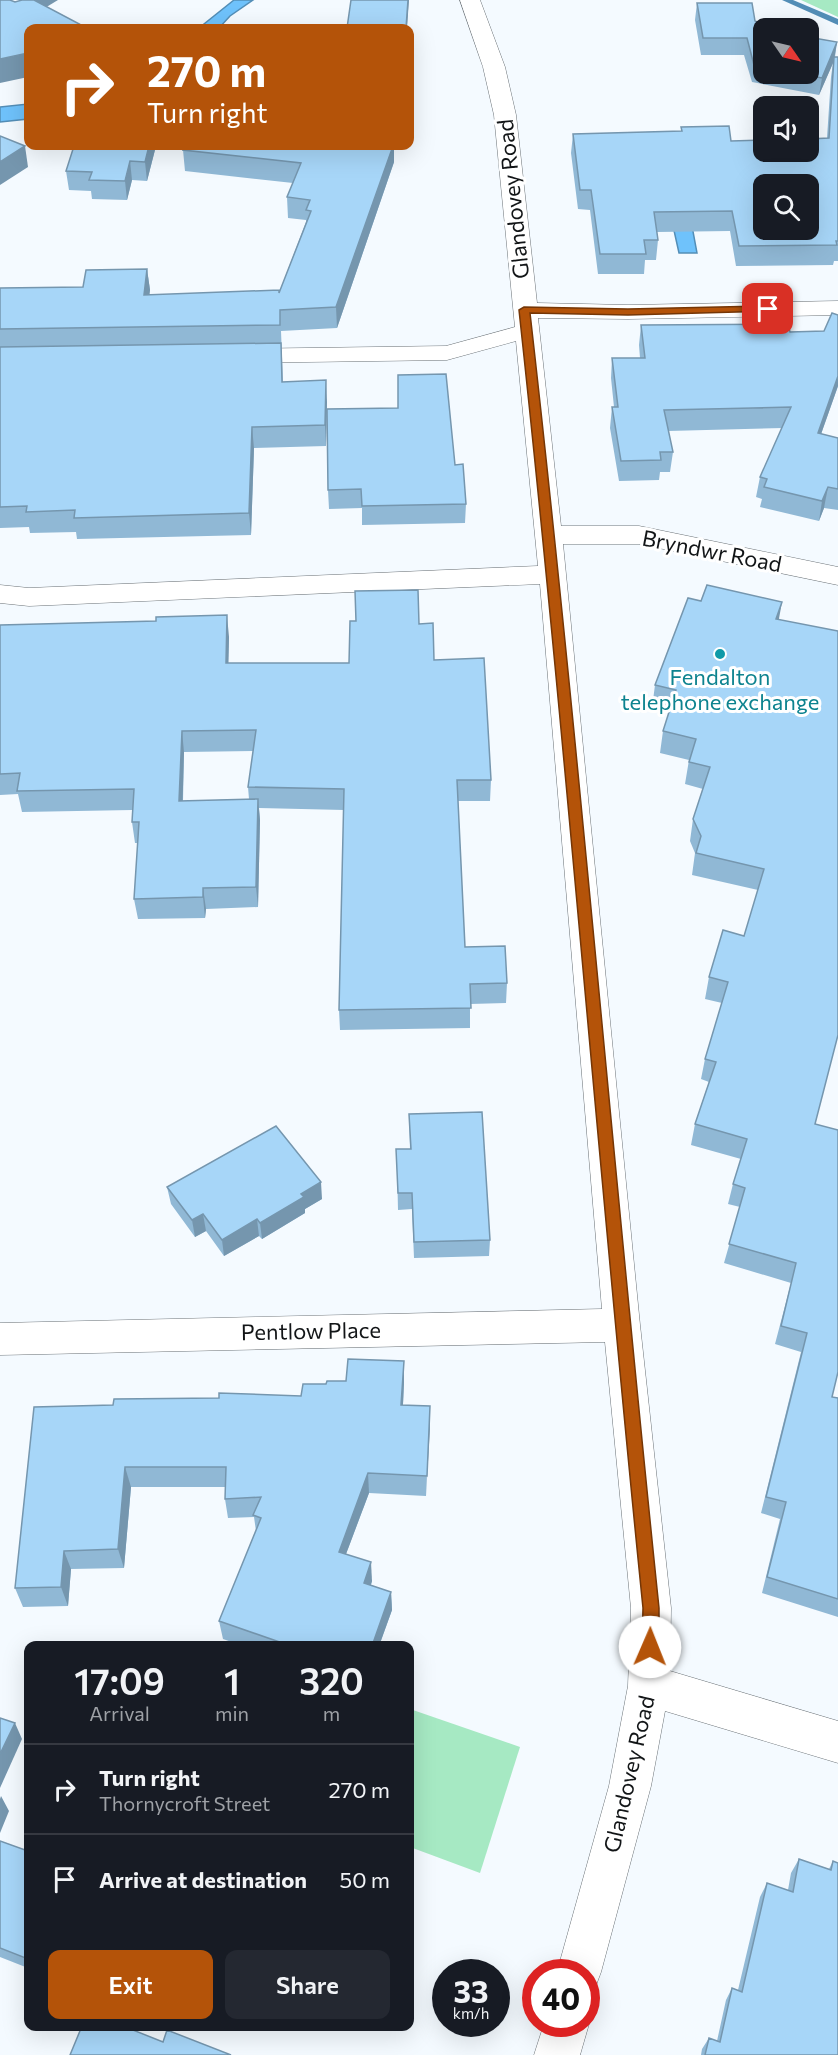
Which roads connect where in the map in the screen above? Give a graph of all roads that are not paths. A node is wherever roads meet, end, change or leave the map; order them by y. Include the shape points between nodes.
1 (470, 0) edge
2 (838, 308) edge
3 (526, 321) junction
4 (212, 356) edge
5 (549, 535) junction
6 (553, 574) junction
7 (838, 576) edge
8 (0, 594) edge
9 (622, 1324) junction
10 (0, 1339) edge
11 (649, 1686) junction
12 (838, 1742) edge
13 (583, 1959) edge
14 (562, 2037) edge
15 (557, 2055) edge

1 - 3 street, Glandovey Road via 494,67 505,115
2 - 3 street via 628,312
3 - 4 street via 447,353
3 - 5 street, Glandovey Road
5 - 6 street, Glandovey Road
5 - 7 street, Bryndwr Road via 639,535
6 - 8 street via 28,597
6 - 9 street, Glandovey Road
9 - 10 street, Pentlow Place
9 - 11 street, Glandovey Road via 651,1608
11 - 12 street
11 - 13 street, Glandovey Road via 630,1786
14 - 15 street

